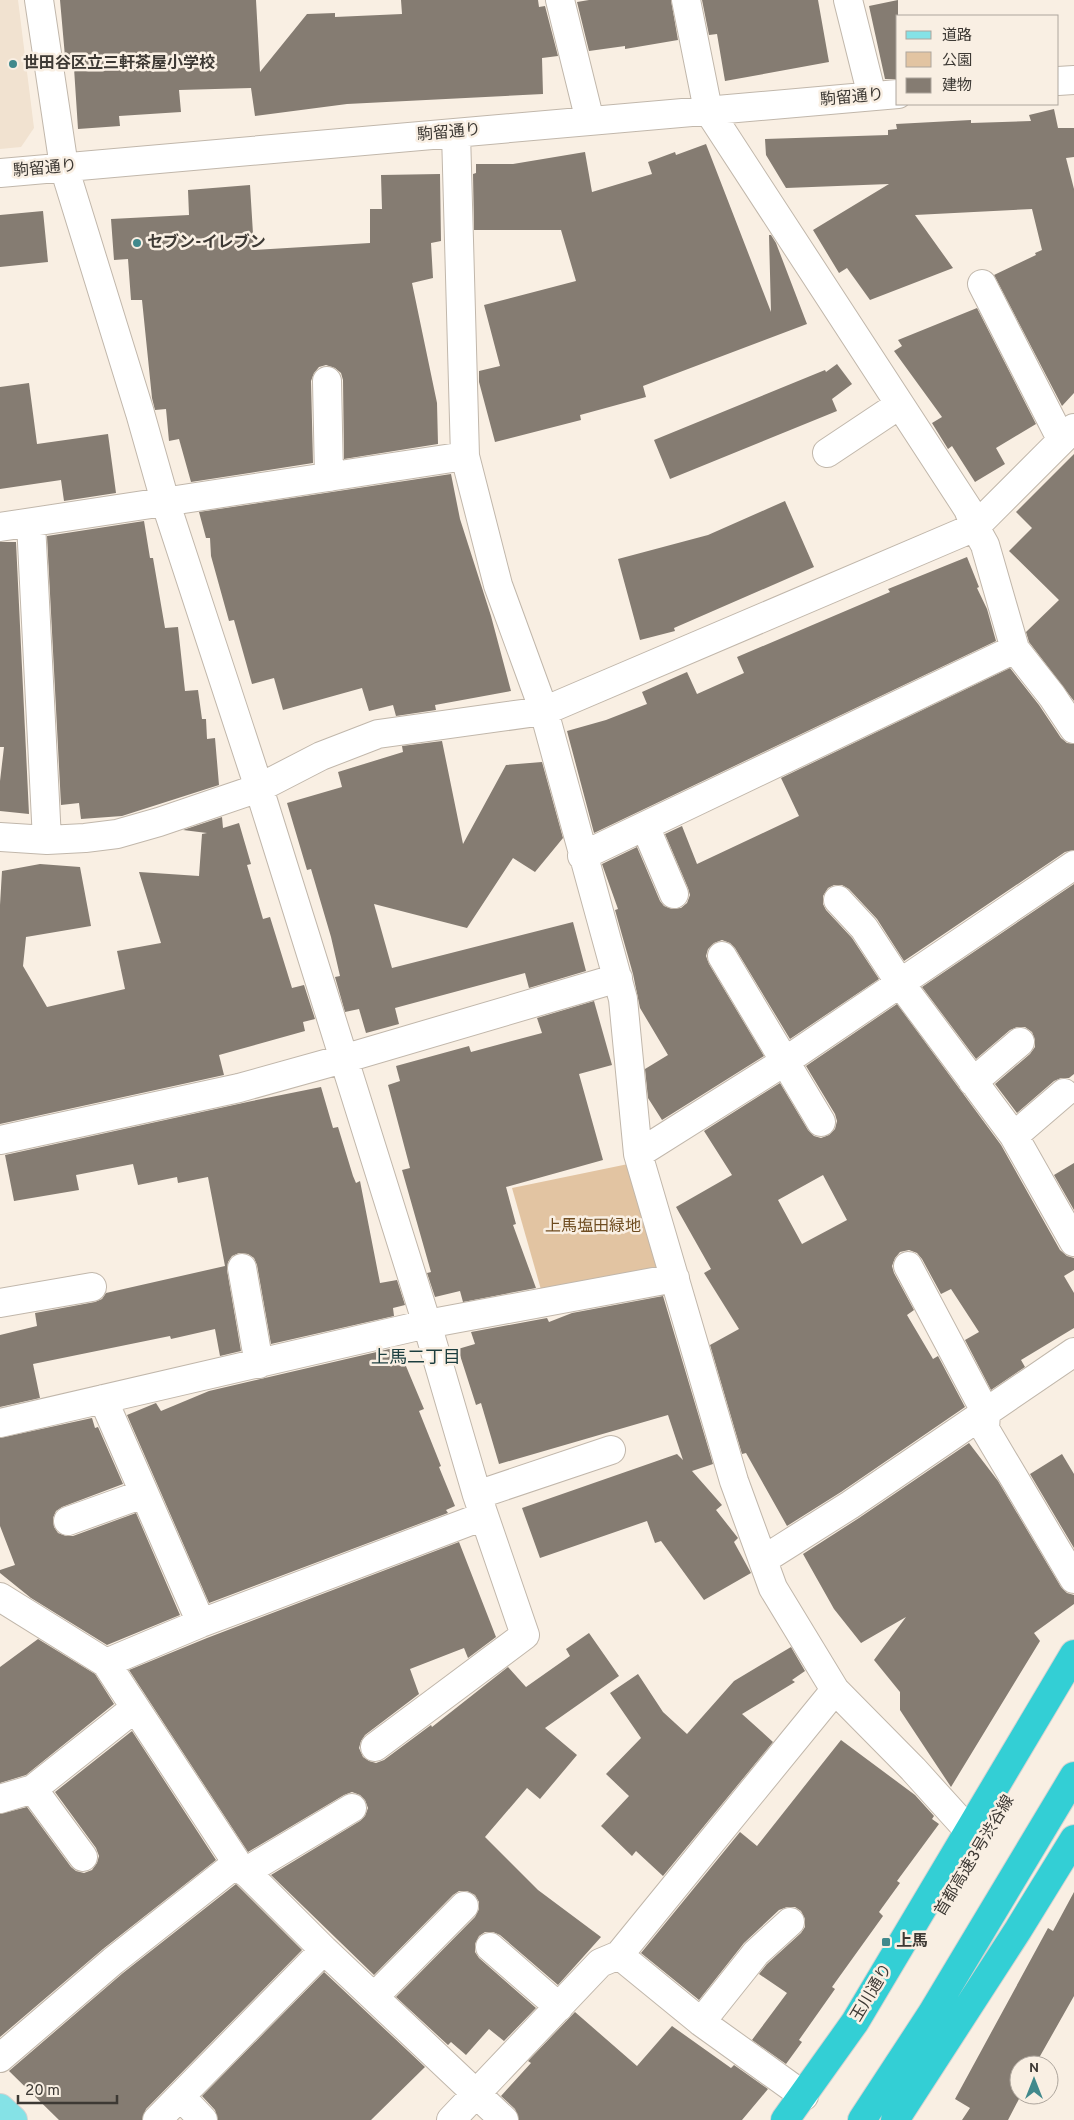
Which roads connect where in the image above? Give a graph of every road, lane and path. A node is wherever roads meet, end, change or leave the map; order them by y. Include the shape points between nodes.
1 (39, 0) edge
2 (560, 0) edge
3 (686, 0) edge
4 (848, 0) edge
5 (1074, 80) edge
6 (1059, 81) edge
7 (885, 95) edge
8 (708, 110) junction
9 (590, 121) junction
10 (456, 133) junction
11 (64, 167) junction
12 (0, 173) edge
13 (982, 284) dead end
14 (327, 380) dead end
15 (899, 405) junction
16 (1068, 433) edge
17 (827, 453) dead end
18 (464, 456) junction
19 (329, 477) junction
20 (165, 501) junction
21 (31, 523) junction
22 (0, 527) edge
23 (975, 528) junction
24 (1015, 649) junction
25 (1063, 695) edge
26 (544, 711) junction
27 (1074, 729) edge
28 (259, 788) junction
29 (645, 826) junction
30 (0, 837) edge
31 (47, 840) junction
32 (582, 856) junction
33 (1074, 865) edge
34 (674, 894) dead end
35 (838, 900) dead end
36 (722, 956) dead end
37 (618, 978) junction
38 (900, 983) junction
39 (1020, 1042) dead end
40 (343, 1059) junction
41 (784, 1062) junction
42 (973, 1082) junction
43 (1064, 1093) dead end
44 (821, 1122) dead end
45 (1014, 1136) junction
46 (0, 1140) edge
47 (638, 1154) junction
48 (1074, 1242) edge
49 (908, 1266) dead end
50 (242, 1268) dead end
51 (675, 1278) junction
52 (92, 1287) dead end
53 (0, 1303) edge
54 (427, 1324) junction
55 (1074, 1352) edge
56 (259, 1364) junction
57 (103, 1399) junction
58 (986, 1413) junction
59 (0, 1423) edge
60 (611, 1450) dead end
61 (143, 1494) junction
62 (480, 1506) junction
63 (68, 1521) dead end
64 (763, 1560) junction
65 (1074, 1580) edge
66 (0, 1597) edge
67 (201, 1624) junction
68 (1074, 1654) edge
69 (106, 1663) junction
70 (835, 1690) junction
71 (1074, 1691) edge
72 (135, 1708) junction
73 (375, 1747) dead end
74 (1074, 1776) edge
75 (33, 1790) junction
76 (0, 1799) edge
77 (352, 1808) dead end
78 (969, 1831) junction
79 (1071, 1851) edge
80 (83, 1857) dead end
81 (241, 1868) junction
82 (464, 1906) dead end
83 (790, 1922) dead end
84 (490, 1947) dead end
85 (324, 1950) junction
86 (619, 1955) junction
87 (375, 1996) junction
88 (559, 2007) junction
89 (701, 2022) junction
90 (0, 2058) edge
91 (477, 2093) junction
92 (181, 2098) junction
93 (0, 2108) edge
94 (806, 2108) edge
95 (13, 2120) edge
96 (157, 2120) edge
97 (203, 2120) edge
98 (451, 2120) edge
99 (504, 2120) edge
100 (785, 2120) edge
101 (862, 2120) edge
102 (895, 2120) edge

1 - 11 street
2 - 9 street
3 - 8 street
4 - 7 street via 864,69
5 - 6 street
7 - 8 street, 駒留通り
8 - 9 street, 駒留通り
8 - 15 street
9 - 10 street, 駒留通り
10 - 11 street, 駒留通り
10 - 18 street
11 - 12 street, 駒留通り
11 - 20 street
13 - 16 street
14 - 19 street
15 - 17 street
15 - 23 street via 968,510
16 - 23 street
18 - 19 street
18 - 26 street via 498,585
19 - 20 street
20 - 21 street
20 - 28 street
21 - 22 street
21 - 31 street
23 - 24 street via 985,545
23 - 26 street
24 - 25 street
24 - 29 street
25 - 27 street
26 - 28 street via 378,734 321,756
26 - 32 street
28 - 31 street via 117,834
28 - 40 street
29 - 32 street
29 - 34 street
30 - 31 street
32 - 37 street
33 - 38 street
35 - 38 street via 864,928
36 - 41 street
37 - 40 street
37 - 47 street via 623,999
38 - 41 street
38 - 42 street
39 - 42 street
40 - 46 street via 238,1088
40 - 54 street
41 - 44 street
41 - 47 street
42 - 45 street
43 - 45 street
45 - 48 street
47 - 51 street
49 - 58 street
50 - 56 street
51 - 54 street
51 - 64 street via 734,1481
52 - 53 street
54 - 56 street
54 - 62 street
55 - 58 street
56 - 57 street
57 - 59 street
57 - 61 street
58 - 64 street
58 - 65 street via 985,1429
60 - 62 street
61 - 63 street
61 - 67 street
62 - 67 street
62 - 73 street via 525,1635
64 - 70 street via 774,1588
66 - 69 street
67 - 69 street
68 - 78 highway, 玉川通り
69 - 72 street
70 - 78 street via 914,1769
70 - 86 street
71 - 94 highway, 首都高速3号渋谷線 via 894,1990
72 - 75 street
72 - 81 street
74 - 101 highway via 932,2013
75 - 76 street
75 - 80 street
77 - 81 street
78 - 94 highway, 玉川通り
79 - 102 highway
81 - 85 street
81 - 90 street via 113,1961
82 - 87 street
83 - 89 street via 756,1953
84 - 88 street
85 - 87 street
85 - 92 street
86 - 88 street via 600,1963
86 - 89 street
87 - 91 street
88 - 91 street
89 - 94 street
91 - 98 street
91 - 99 street
92 - 96 street
92 - 97 street
93 - 95 main road
94 - 100 highway, 玉川通り

